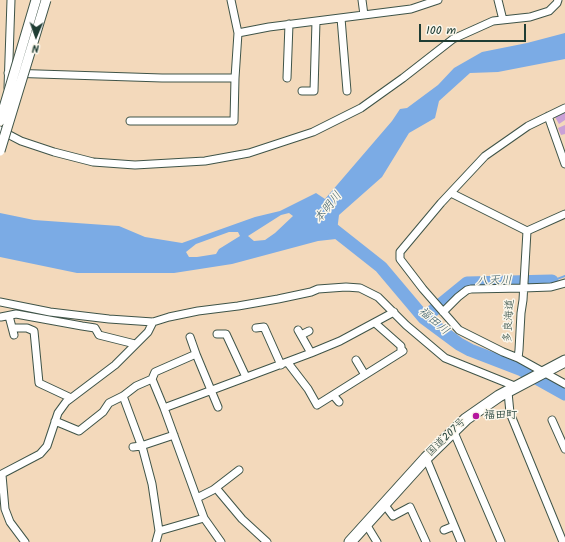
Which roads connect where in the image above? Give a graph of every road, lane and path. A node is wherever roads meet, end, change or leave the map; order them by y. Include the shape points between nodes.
1 (11, 0) edge
2 (36, 0) edge
3 (46, 0) edge
4 (231, 0) edge
5 (362, 0) edge
6 (438, 0) edge
7 (498, 0) edge
8 (558, 0) edge
9 (364, 15) junction
10 (341, 18) junction
11 (503, 20) junction
12 (316, 21) junction
13 (289, 24) junction
14 (238, 33) junction
15 (8, 73) junction
16 (235, 78) junction
17 (288, 78) dead end
18 (346, 91) dead end
19 (302, 92) dead end
20 (7, 101) dead end
21 (565, 108) edge
22 (548, 116) junction
23 (130, 120) dead end
24 (0, 122) edge
25 (0, 130) edge
26 (0, 150) edge
27 (563, 154) edge
28 (565, 164) edge
29 (451, 193) junction
30 (565, 214) edge
31 (527, 231) junction
32 (564, 286) edge
33 (523, 288) junction
34 (0, 302) edge
35 (394, 312) junction
36 (443, 312) junction
37 (153, 322) junction
38 (375, 323) junction
39 (256, 328) dead end
40 (309, 331) dead end
41 (217, 334) dead end
42 (190, 338) dead end
43 (135, 344) junction
44 (311, 353) junction
45 (196, 354) junction
46 (518, 358) junction
47 (356, 360) dead end
48 (565, 362) edge
49 (284, 364) junction
50 (542, 374) junction
51 (365, 375) junction
52 (246, 377) junction
53 (152, 379) junction
54 (565, 384) edge
55 (515, 388) junction
56 (210, 390) junction
57 (333, 395) junction
58 (123, 396) junction
59 (71, 398) junction
60 (338, 402) dead end
61 (218, 407) dead end
62 (164, 408) junction
63 (552, 420) dead end
64 (55, 421) junction
65 (453, 430) junction
66 (174, 435) junction
67 (141, 446) junction
68 (133, 447) dead end
69 (565, 449) edge
70 (426, 458) junction
71 (239, 470) dead end
72 (1, 475) edge
73 (216, 488) junction
74 (197, 498) junction
75 (384, 504) junction
76 (204, 518) junction
77 (366, 524) junction
78 (454, 526) junction
79 (444, 530) dead end
80 (159, 531) junction
81 (25, 542) edge
82 (156, 542) edge
83 (221, 542) edge
84 (267, 542) edge
85 (350, 542) edge
86 (377, 542) edge
87 (426, 542) edge
88 (461, 542) edge
89 (501, 542) edge
90 (563, 542) edge

1 - 15 street
2 - 24 main road, bridge
3 - 26 main road, bridge
4 - 14 street
5 - 9 street
6 - 9 street via 411,9
7 - 11 street
8 - 11 street via 549,11 530,17
9 - 10 street
10 - 12 street
10 - 18 street
11 - 25 street via 492,21 453,39 361,108 313,132 249,153 190,162 135,165 93,162 21,141
12 - 13 street
12 - 19 street via 314,91
13 - 14 street
13 - 17 street
14 - 16 street
15 - 16 street
15 - 20 street
16 - 23 street via 234,121
21 - 22 street
22 - 27 street
22 - 29 street via 528,126 485,156
27 - 28 street
29 - 31 street
29 - 36 street via 400,252 400,259 408,271
30 - 31 street
31 - 33 street, 多良海道
32 - 33 street
33 - 36 street via 467,290
33 - 46 street, 多良海道
34 - 37 street via 50,312
35 - 37 street via 378,297 360,288 346,286 198,311
35 - 38 street
35 - 55 street via 444,358
36 - 46 street via 459,330
37 - 43 street via 148,332
38 - 44 street
38 - 51 street via 401,346 402,351
39 - 49 street via 264,327
40 - 44 street via 300,332
41 - 52 street via 226,334
42 - 45 street
43 - 59 street via 115,365
43 - 59 street via 99,335 95,328 16,314 5,316 13,331 27,328 34,331 39,383
44 - 49 street
45 - 53 street via 155,372
45 - 56 street
46 - 50 street
47 - 51 street
48 - 50 highway, 国道207号
49 - 52 street
49 - 57 street via 308,389 317,406
50 - 54 street
50 - 55 highway, 国道207号
51 - 57 street
52 - 56 street
53 - 58 street via 136,386
53 - 62 street
55 - 65 highway, 国道207号 via 475,412
55 - 90 street via 510,413
56 - 61 street
56 - 62 street
57 - 60 street
58 - 64 street via 109,403 103,412 79,431
58 - 67 street
59 - 64 street via 58,413
62 - 66 street
63 - 69 street
64 - 72 street via 47,446 40,454
65 - 70 highway, 国道207号
65 - 89 street
66 - 67 street
66 - 74 street
67 - 68 street
67 - 80 street via 152,484
70 - 75 highway, 国道207号
70 - 78 street
71 - 73 street
72 - 81 street via 4,510
73 - 74 street
73 - 84 street via 242,519
74 - 76 street
75 - 77 highway, 国道207号
75 - 87 street via 393,516 410,507
76 - 80 street
76 - 83 street
77 - 85 highway, 国道207号
77 - 86 street
78 - 79 street
78 - 88 street
80 - 82 street

